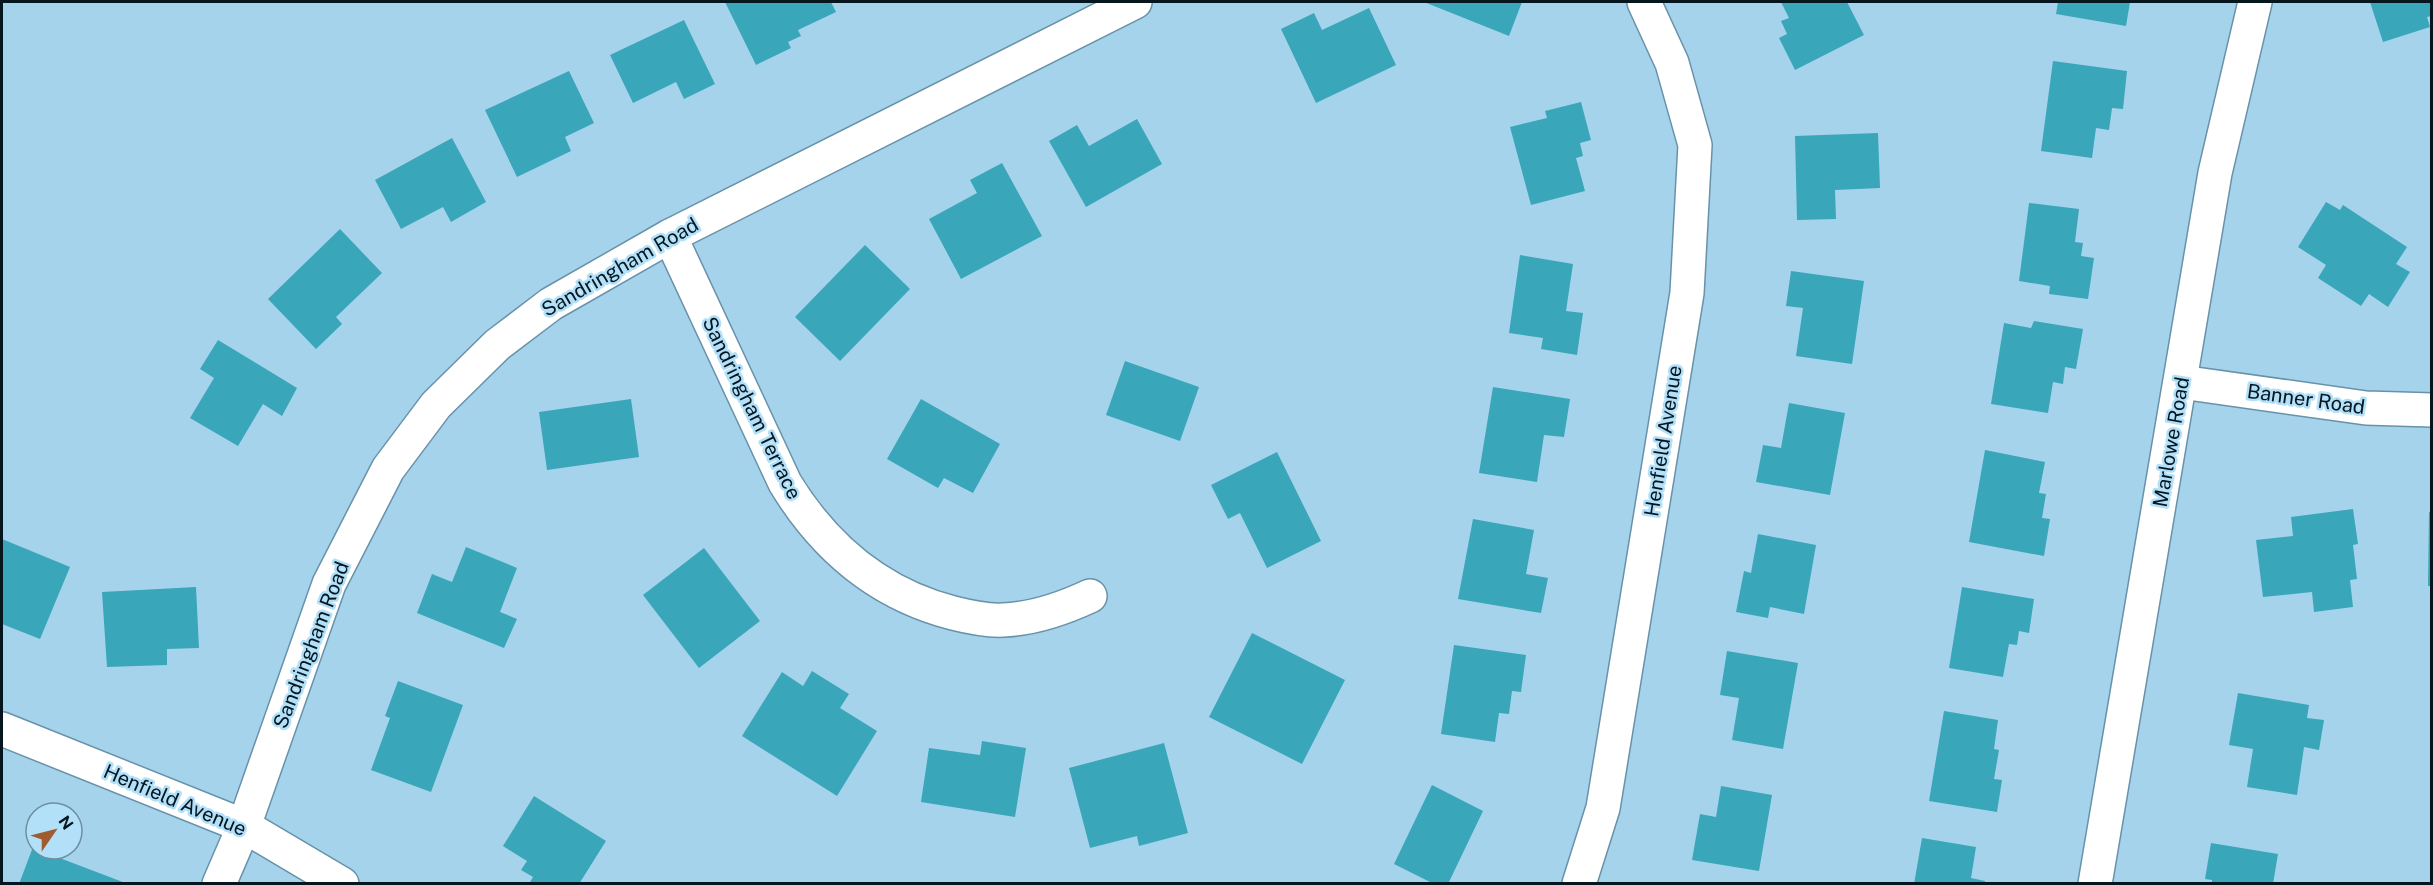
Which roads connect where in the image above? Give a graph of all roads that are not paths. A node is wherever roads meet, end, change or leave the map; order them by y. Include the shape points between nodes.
1 (1135, 2) edge
2 (1644, 2) edge
3 (2256, 2) edge
4 (670, 236) junction
5 (2181, 382) junction
6 (2432, 410) edge
7 (1090, 596) dead end
8 (2, 729) edge
9 (244, 826) junction
10 (219, 884) edge
11 (342, 884) edge
12 (1579, 884) edge
13 (2095, 884) edge

1 - 4 street, Sandringham Road
2 - 12 street, Henfield Avenue via 1672,63 1695,146 1687,293 1603,808
3 - 5 street, Marlowe Road via 2216,173
4 - 7 street, Sandringham Terrace via 785,483 804,513 840,553 899,593 967,616 1003,620 1036,616
4 - 9 street, Sandringham Road via 551,304 497,345 436,405 388,469 329,584
5 - 6 street, Banner Road via 2366,408
5 - 13 street, Marlowe Road
8 - 9 street, Henfield Avenue
9 - 10 street, Sandringham Road
9 - 11 street, Henfield Avenue

